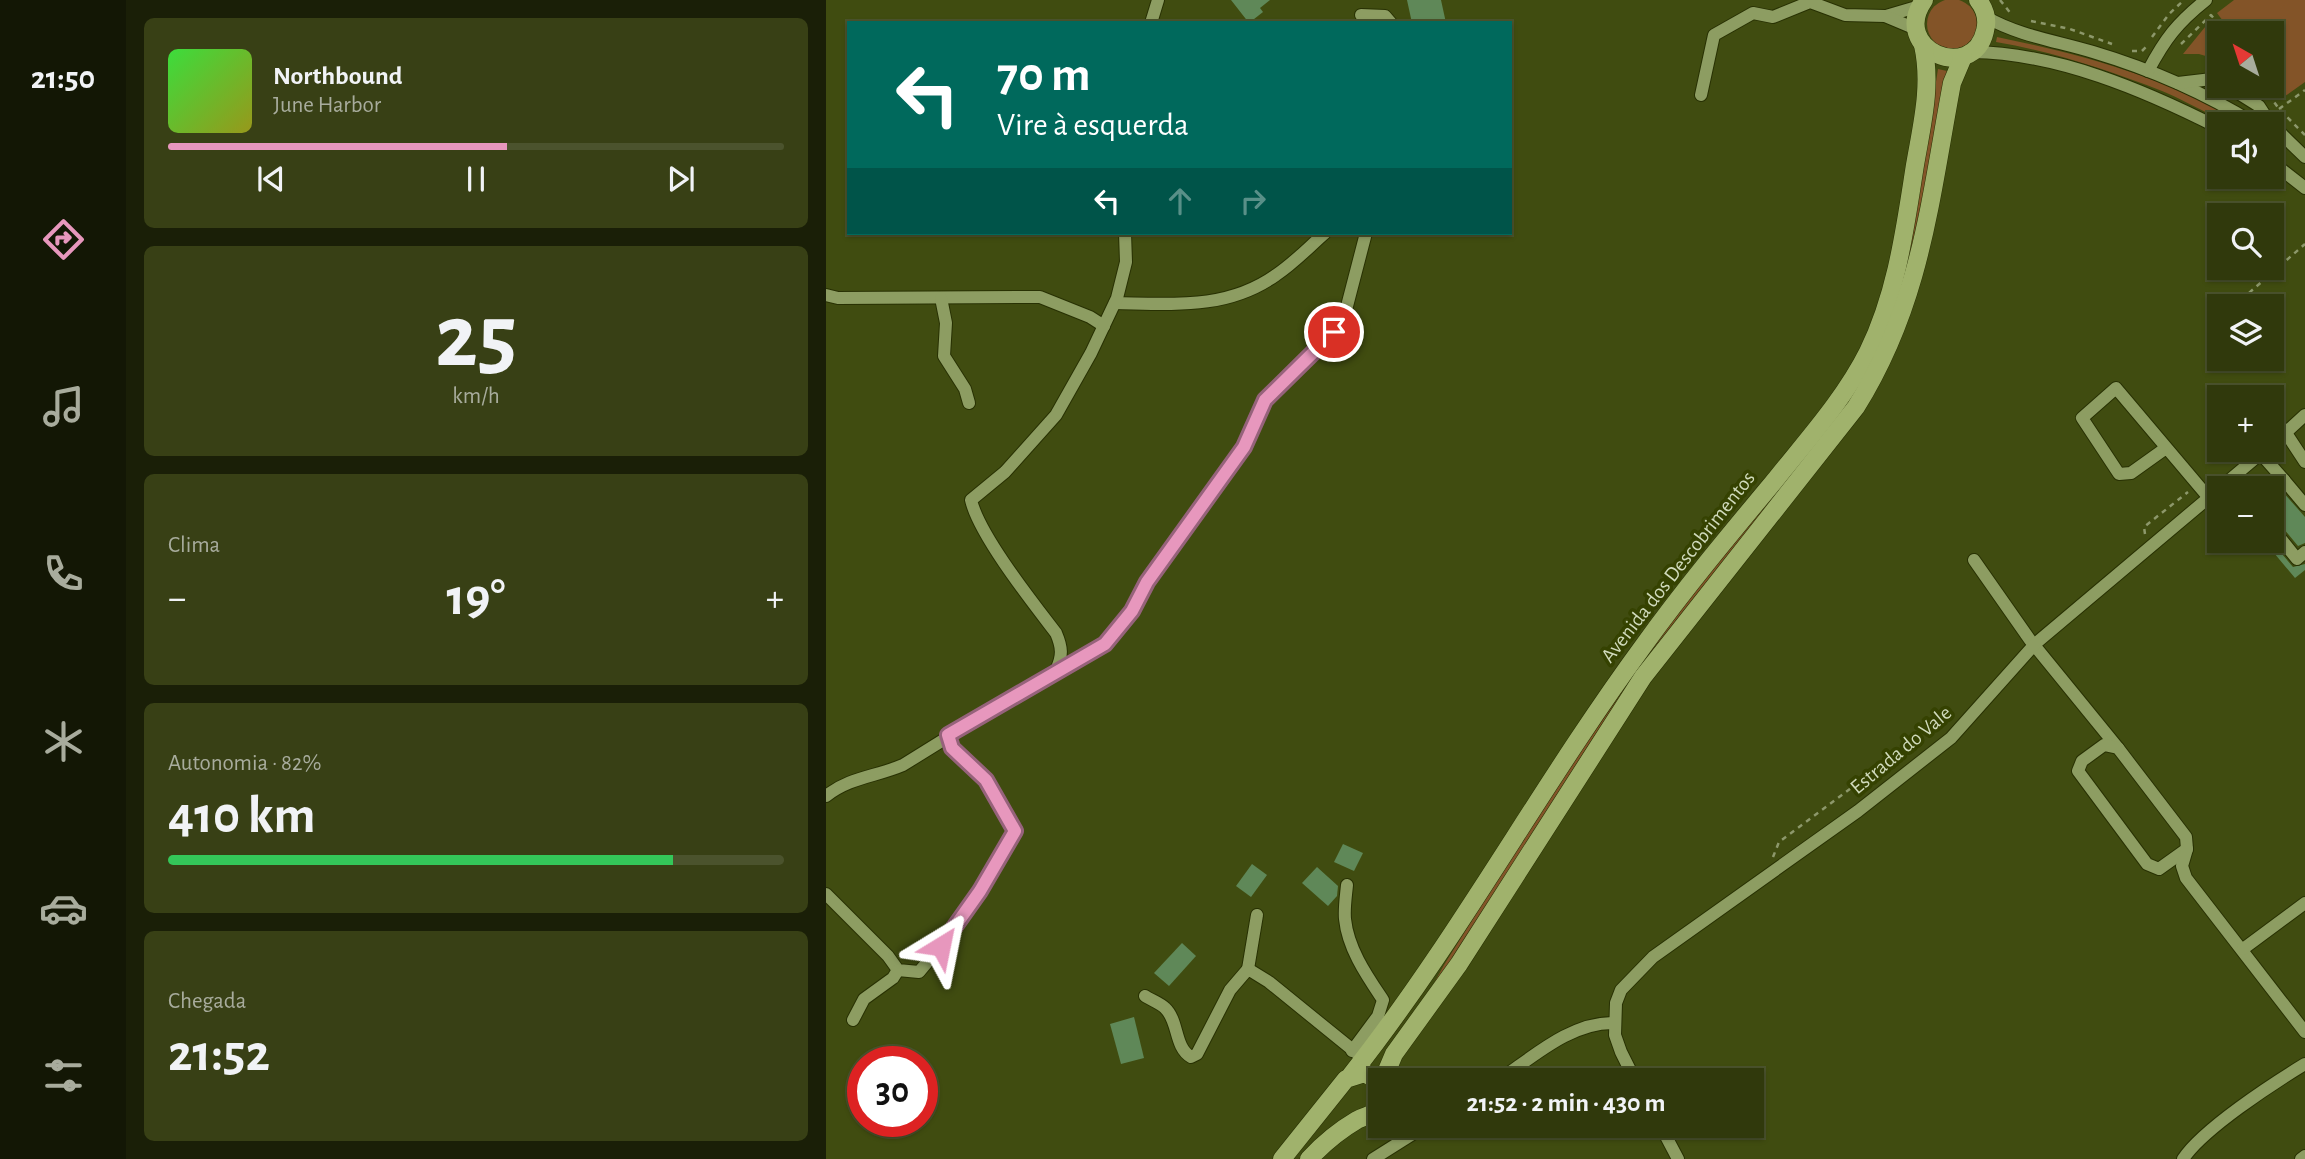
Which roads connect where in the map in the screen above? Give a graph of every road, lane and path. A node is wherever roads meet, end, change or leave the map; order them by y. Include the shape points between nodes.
1 (1158, 0) edge
2 (1978, 0) edge
3 (2000, 0) edge
4 (2184, 0) edge
5 (2206, 0) edge
6 (1922, 3) edge
7 (1360, 15) dead end
8 (1885, 16) junction
9 (1986, 16) junction
10 (1152, 21) edge
11 (1389, 21) edge
12 (2216, 21) edge
13 (1919, 37) junction
14 (2182, 45) dead end
15 (2121, 47) dead end
16 (2131, 51) dead end
17 (1967, 54) junction
18 (2147, 71) junction
19 (2207, 80) edge
20 (2178, 83) junction
21 (2305, 90) edge
22 (1701, 94) dead end
23 (2246, 98) edge
24 (2271, 98) edge
25 (2279, 109) junction
26 (2235, 112) edge
27 (2207, 123) edge
28 (2305, 135) edge
29 (2284, 143) edge
30 (2305, 158) edge
31 (2284, 171) edge
32 (2305, 188) edge
33 (1125, 235) edge
34 (1323, 235) edge
35 (1366, 235) edge
36 (2305, 244) edge
37 (2248, 294) edge
38 (826, 295) edge
39 (941, 298) junction
40 (1115, 303) junction
41 (1104, 326) junction
42 (969, 402) dead end
43 (2305, 415) edge
44 (2286, 433) joint
45 (2166, 448) junction
46 (2251, 462) edge
47 (2305, 463) edge
48 (2235, 476) edge
49 (2284, 480) edge
50 (2197, 485) junction
51 (2207, 489) edge
52 (2207, 500) edge
53 (2305, 505) edge
54 (2145, 541) dead end
55 (2284, 543) edge
56 (2305, 552) edge
57 (1974, 560) dead end
58 (1056, 633) junction
59 (2035, 644) junction
60 (1075, 663) junction
61 (1048, 677) junction
62 (2098, 724) junction
63 (948, 735) junction
64 (2118, 748) junction
65 (2094, 753) junction
66 (1878, 787) dead end
67 (826, 796) edge
68 (2187, 849) junction
69 (1770, 864) dead end
70 (2159, 869) junction
71 (2186, 878) junction
72 (1347, 885) dead end
73 (826, 894) edge
74 (2305, 903) edge
75 (1257, 915) dead end
76 (2243, 949) junction
77 (1248, 969) junction
78 (898, 970) junction
79 (1145, 996) dead end
80 (853, 1020) dead end
81 (1614, 1023) junction
82 (2305, 1032) edge
83 (1358, 1055) junction
84 (2305, 1064) edge
85 (1388, 1068) edge
86 (1517, 1068) edge
87 (1629, 1068) edge
88 (1368, 1074) edge
89 (1346, 1082) junction
90 (1368, 1113) edge
91 (1368, 1118) edge
92 (1406, 1138) edge
93 (1667, 1138) edge
94 (1282, 1159) edge
95 (1309, 1159) edge
96 (1373, 1159) edge
97 (1678, 1159) edge
98 (2183, 1159) edge

1 - 10 street
2 - 9 main road
3 - 15 path via 2011,15
4 - 16 path via 2141,51
5 - 18 street via 2179,21
6 - 8 street
6 - 13 main road, Avenida dos Descobrimentos
7 - 11 street via 1385,16
8 - 13 street
8 - 22 street via 1845,15 1810,2 1773,17 1753,13 1714,36
9 - 17 main road, Avenida dos Descobrimentos via 1984,36
9 - 18 street via 2017,32
12 - 14 path via 2211,15
13 - 17 main road via 1941,57
13 - 83 main road, Avenida dos Descobrimentos via 1928,86 1905,229 1896,275 1867,353 1812,435 1653,632 1462,919
17 - 27 street via 2021,55 2138,92
17 - 85 main road, Avenida dos Descobrimentos via 1952,83 1915,274 1876,375 1856,407 1643,677
18 - 20 street
19 - 20 street
20 - 26 street
21 - 25 path
23 - 30 street via 2259,106
24 - 25 path
25 - 28 path
29 - 30 street
31 - 32 street
33 - 40 street via 1123,280
34 - 40 street via 1278,274 1216,302
35 - 60 street via 1346,310 1334,332 1265,400 1244,447 1147,582 1132,611 1105,644
36 - 37 path
38 - 39 street
39 - 41 street via 1040,297
39 - 42 street via 946,323 944,356
40 - 41 street
41 - 58 street via 1056,415 1005,472 971,500 973,512 1004,561
43 - 44 street
44 - 47 street
45 - 45 street via 2116,388 2082,418 2119,474 2131,472
45 - 50 street
46 - 48 street, Estrada do Vale
49 - 53 street
50 - 51 street
50 - 54 path via 2144,527
52 - 59 street, Estrada do Vale
55 - 56 street via 2297,559
57 - 59 street
58 - 60 street
58 - 61 street via 1062,658
59 - 62 street
59 - 81 street, Estrada do Vale via 1951,738 1858,811 1653,957 1620,990
60 - 61 street
61 - 63 street
62 - 64 street
62 - 65 street
63 - 67 street via 903,765 847,781
63 - 78 street via 952,748 986,780 1015,831 941,946 919,972
64 - 65 street via 2104,745
64 - 68 street via 2186,837
65 - 70 street via 2082,761 2078,771 2147,863
66 - 69 path via 1854,786 1779,842
68 - 70 street
68 - 71 street via 2182,866
70 - 71 street
71 - 76 street
72 - 83 street via 1345,919 1350,939 1383,1000
73 - 78 street
74 - 76 street
75 - 77 street
76 - 82 street
77 - 79 street via 1230,989 1197,1054 1191,1057 1180,1045 1166,1008
77 - 83 street
78 - 80 street via 864,999
81 - 86 street via 1599,1023 1565,1036
81 - 87 street
83 - 89 main road, Avenida dos Descobrimentos
84 - 98 street via 2208,1133
88 - 89 main road
89 - 90 main road via 1339,1095 1343,1108
89 - 94 main road, Avenida dos Descobrimentos
91 - 95 main road
92 - 96 street
93 - 97 street

